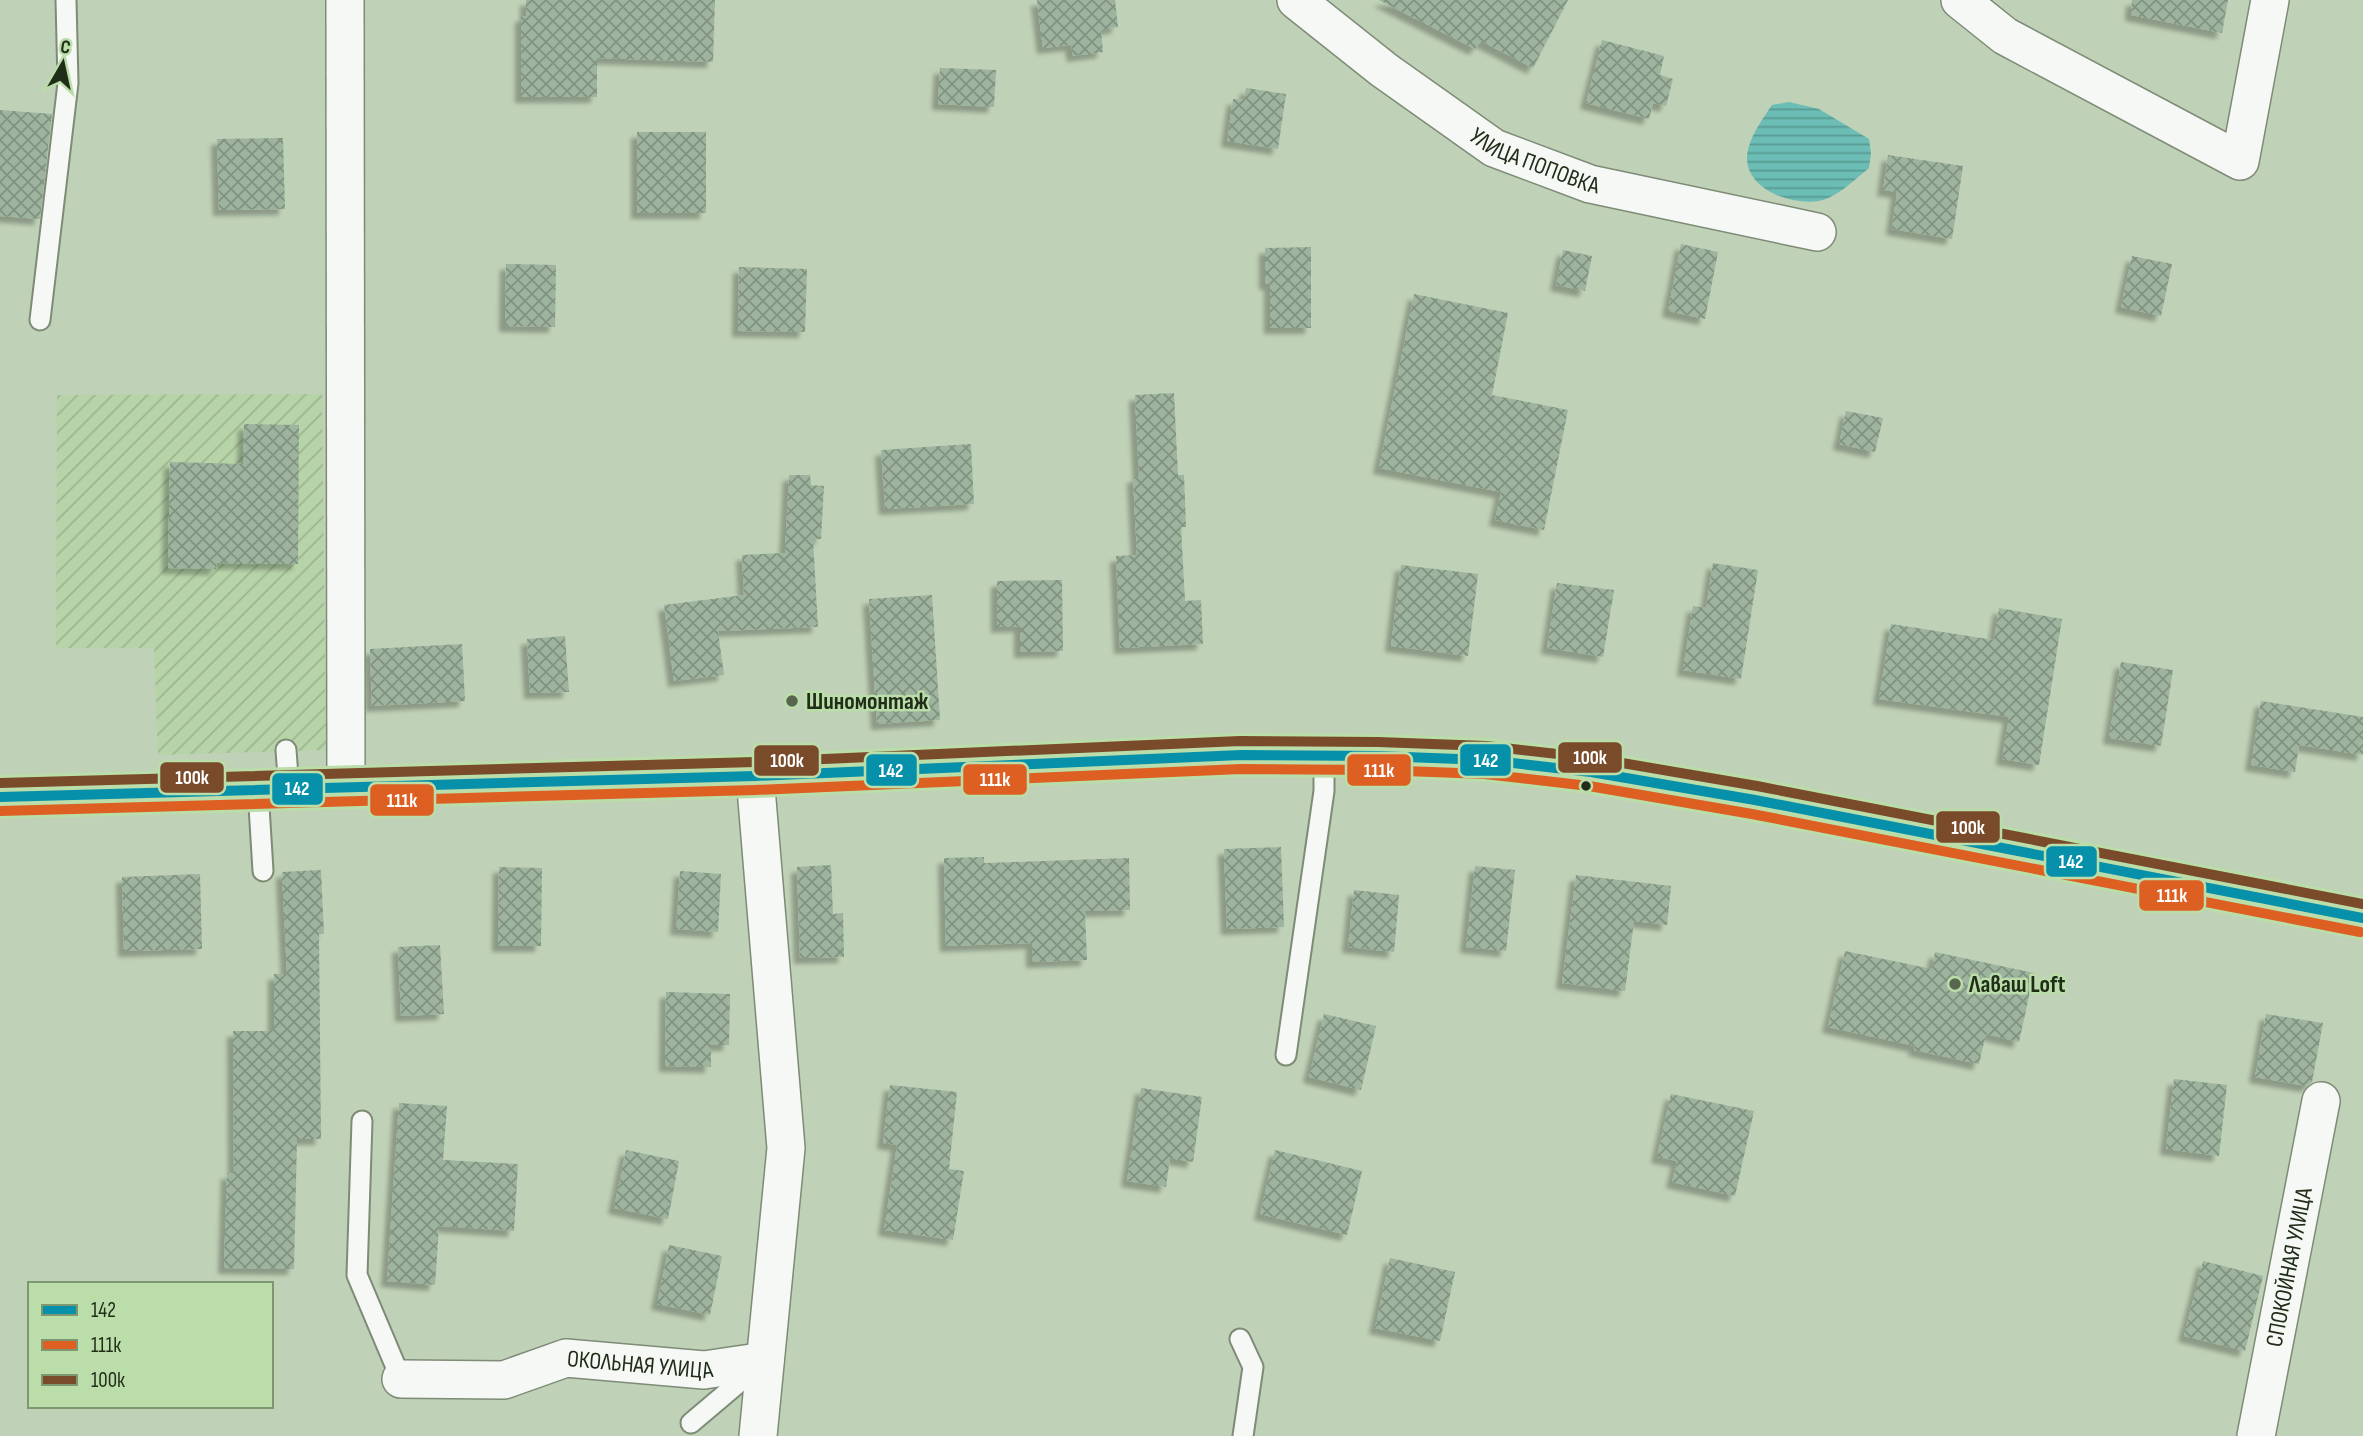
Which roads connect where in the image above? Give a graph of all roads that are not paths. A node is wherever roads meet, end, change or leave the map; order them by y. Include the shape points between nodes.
1 (66, 0) edge
2 (345, 0) edge
3 (1296, 0) edge
4 (1960, 0) edge
5 (2270, 0) edge
6 (1817, 232) dead end
7 (40, 320) dead end
8 (286, 750) dead end
9 (1324, 756) junction
10 (755, 776) junction
11 (346, 788) junction
12 (273, 790) junction
13 (0, 797) edge
14 (262, 871) dead end
15 (2363, 918) edge
16 (1286, 1055) dead end
17 (2321, 1101) dead end
18 (362, 1121) dead end
19 (1240, 1339) dead end
20 (765, 1361) junction
21 (401, 1378) joint
22 (691, 1423) dead end
23 (758, 1436) edge
24 (1242, 1436) edge
25 (2256, 1436) edge

1 - 7 lane via 68,83
2 - 11 street
3 - 6 street, УЛИЦА ПОПОВКА via 1494,148 1590,184
4 - 5 street via 2005,36 2241,161
8 - 12 lane
9 - 10 main road via 1241,755
9 - 15 main road via 1486,760 1591,772
9 - 16 lane via 1324,791
10 - 11 main road
10 - 20 street via 786,1148
11 - 12 main road
12 - 13 main road
12 - 14 lane
17 - 25 street, СПОКОЙНАЯ УЛИЦА
18 - 21 lane via 357,1275
19 - 24 lane via 1253,1367
20 - 21 street, ОКОЛЬНАЯ УЛИЦА via 704,1370 565,1358 504,1380
20 - 22 lane
20 - 23 street

